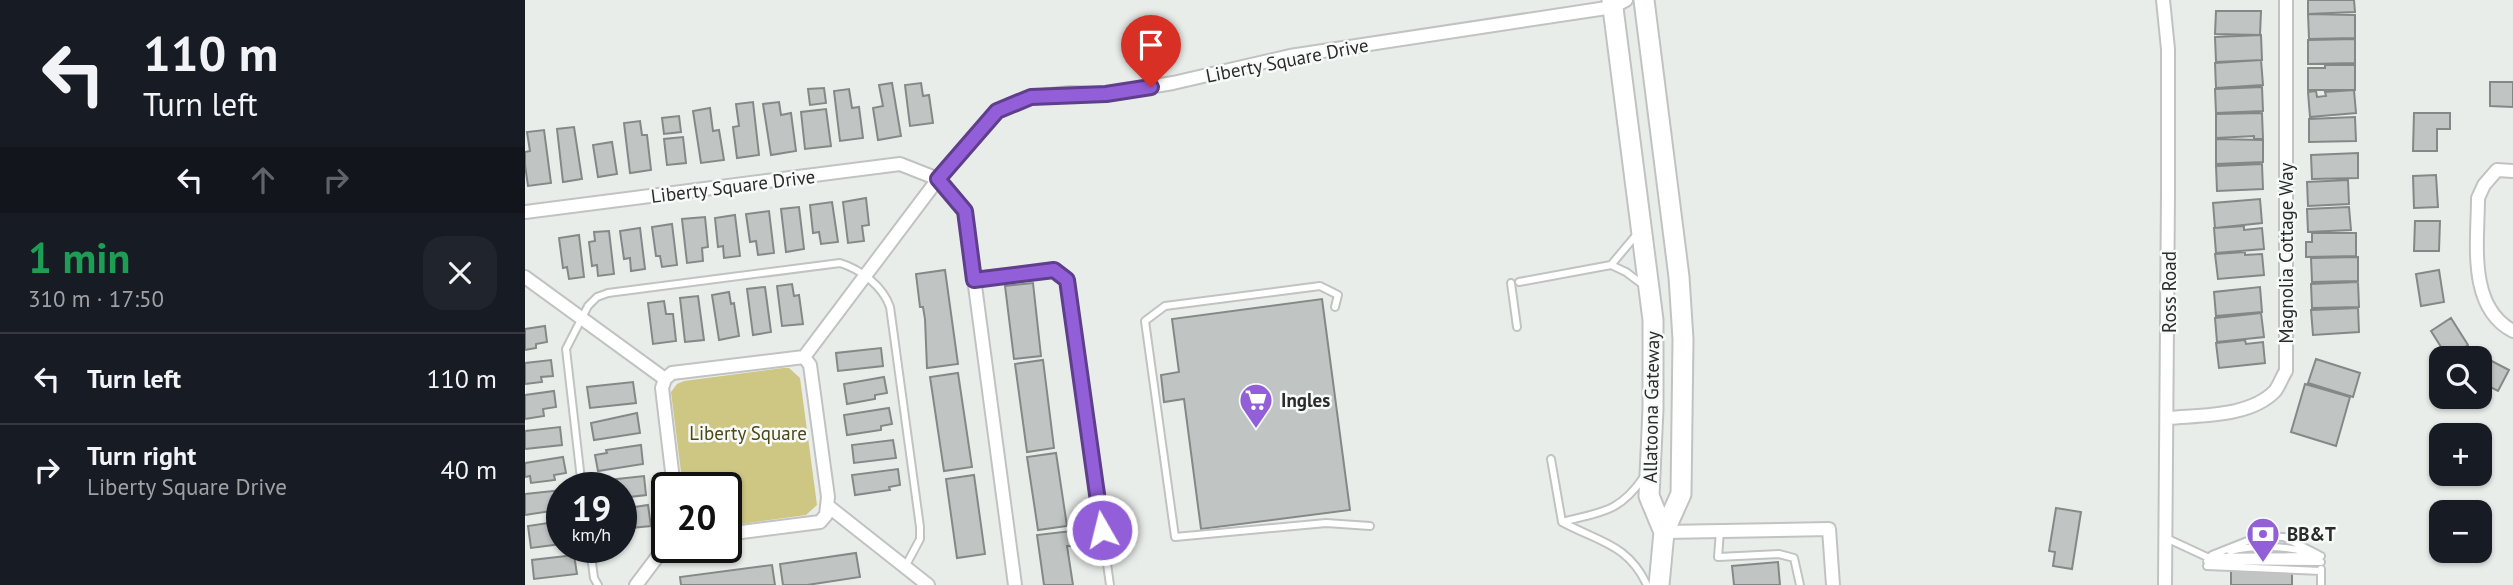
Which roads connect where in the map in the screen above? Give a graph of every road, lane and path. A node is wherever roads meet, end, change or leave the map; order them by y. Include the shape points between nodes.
1 (1644, 0) edge
2 (2163, 0) edge
3 (2286, 0) edge
4 (1617, 2) edge
5 (2513, 171) edge
6 (938, 179) junction
7 (525, 212) edge
8 (1641, 222) junction
9 (1611, 265) junction
10 (865, 276) junction
11 (525, 277) edge
12 (974, 280) junction
13 (1650, 296) junction
14 (1335, 307) dead end
15 (581, 318) junction
16 (1517, 327) dead end
17 (2513, 331) edge
18 (804, 357) junction
19 (665, 379) junction
20 (2169, 418) junction
21 (1551, 459) dead end
22 (1651, 468) junction
23 (580, 472) edge
24 (672, 472) edge
25 (828, 506) junction
26 (1562, 522) junction
27 (1370, 526) dead end
28 (1720, 531) junction
29 (742, 532) edge
30 (1664, 532) junction
31 (2166, 538) junction
32 (2321, 559) junction
33 (2207, 561) junction
34 (592, 563) edge
35 (653, 563) edge
36 (905, 567) junction
37 (2321, 571) junction
38 (920, 583) edge
39 (598, 585) edge
40 (636, 585) edge
41 (1015, 585) edge
42 (1110, 585) edge
43 (1647, 585) edge
44 (1660, 585) edge
45 (1800, 585) edge
46 (1833, 585) edge
47 (2165, 585) edge
48 (2321, 585) edge

1 - 30 main road, Allatoona Gateway via 1679,277 1684,396 1681,494
2 - 20 street, Ross Road via 2168,49
3 - 20 street, Magnolia Cottage Way via 2285,371 2275,391 2251,406
4 - 6 street, Liberty Square Drive via 1290,55 1119,92 1031,97 997,111
4 - 8 main road, Allatoona Gateway
5 - 17 street via 2497,170 2478,198 2481,292 2495,317
6 - 7 street, Liberty Square Drive via 900,164
6 - 10 street
6 - 12 street, Liberty Square Drive via 965,211
8 - 9 lane via 1631,244
8 - 13 main road, Allatoona Gateway
9 - 13 lane via 1633,276
9 - 16 lane via 1515,282
10 - 15 lane via 853,267 833,263 608,293 593,300
10 - 18 street
10 - 36 lane via 883,292 892,321 920,527 920,539
11 - 15 street
12 - 41 street, Liberty Square Drive
12 - 42 lane via 1054,270 1067,280
13 - 22 main road, Allatoona Gateway via 1654,380
14 - 27 lane via 1338,295 1319,286 1165,306 1145,321 1175,537 1326,523
15 - 19 street
15 - 23 lane via 566,349
18 - 19 street via 672,373
18 - 25 street via 810,365
19 - 24 street via 662,388
20 - 31 street, Ross Road
21 - 26 lane
22 - 26 lane via 1633,494 1615,508
22 - 30 main road, Allatoona Gateway via 1649,496
25 - 29 street via 820,522
25 - 36 street
26 - 43 lane via 1620,549
28 - 30 street
28 - 45 lane via 1718,557 1779,554 1794,558
28 - 46 street via 1829,529
30 - 44 main road
31 - 33 lane
31 - 47 street, Ross Road
32 - 33 lane
32 - 33 lane via 2284,537 2260,536
32 - 37 lane
33 - 37 lane
34 - 39 lane
35 - 40 street
36 - 38 street
37 - 48 lane

